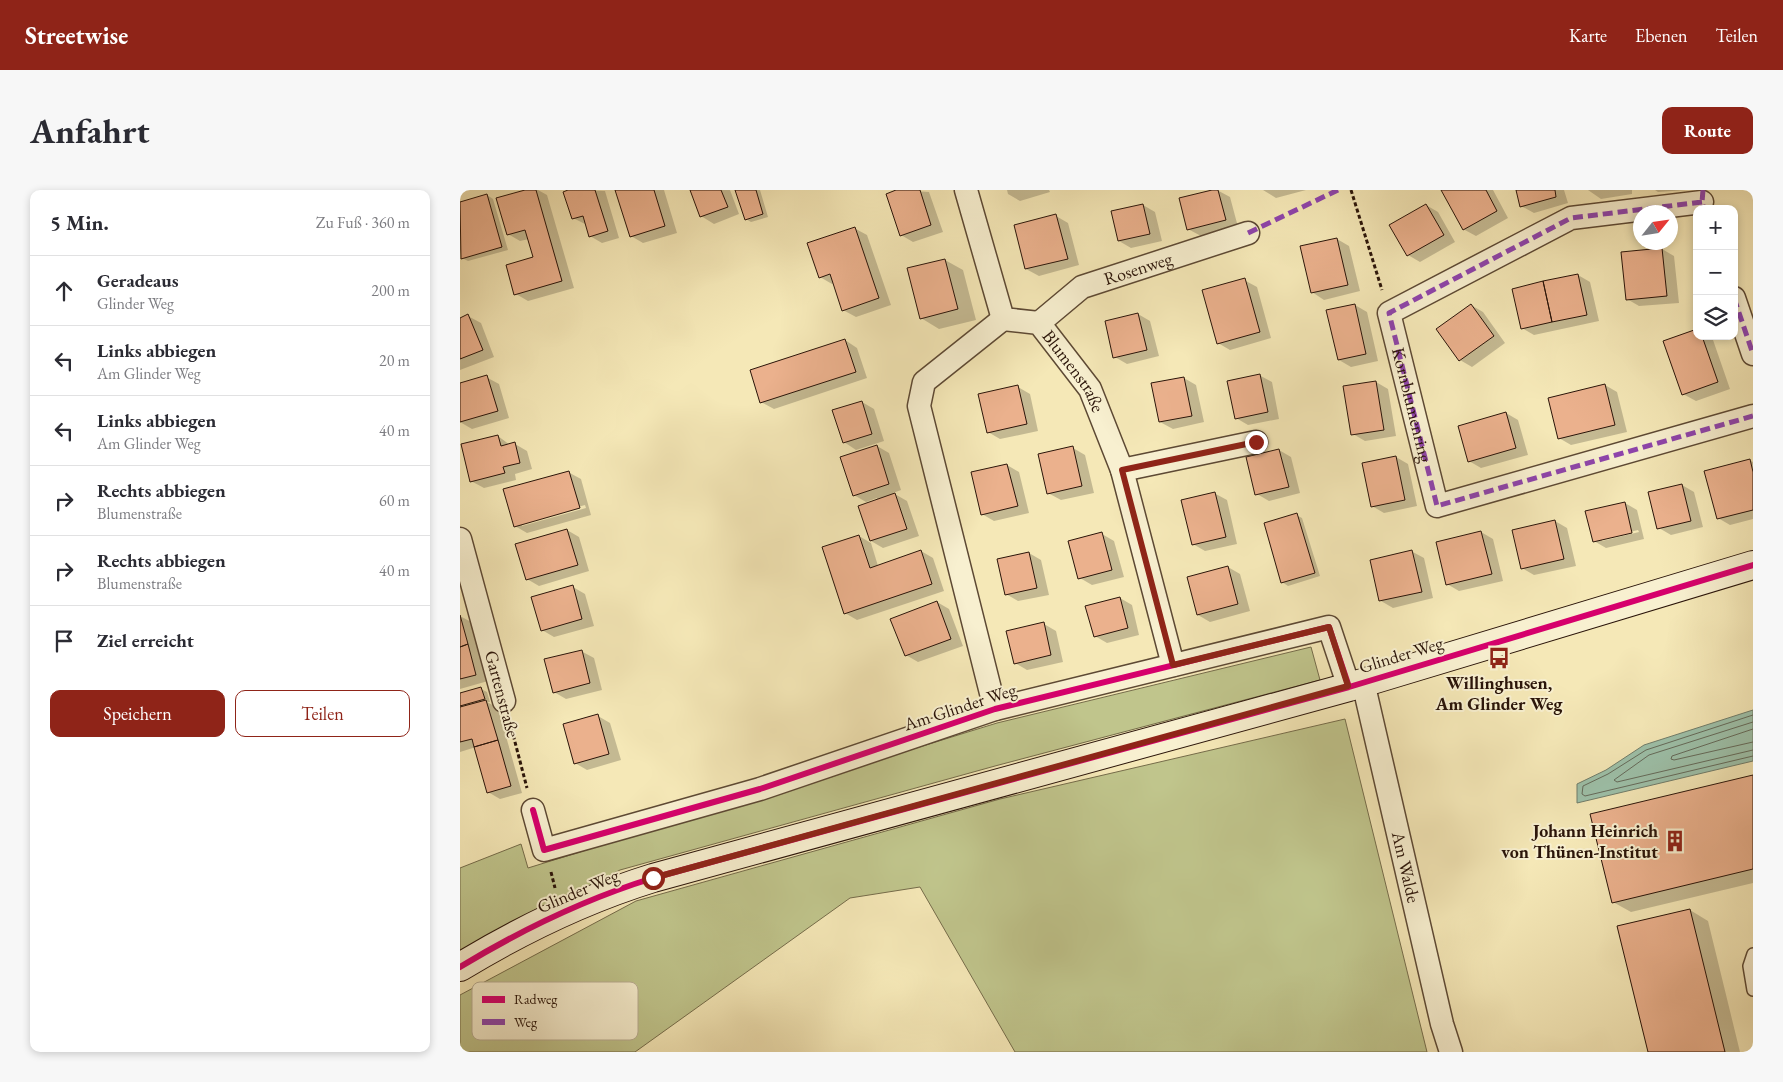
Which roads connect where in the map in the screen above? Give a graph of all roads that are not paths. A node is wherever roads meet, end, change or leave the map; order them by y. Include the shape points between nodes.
1 (966, 190) edge
2 (1703, 200) edge
3 (1248, 234) dead end
4 (1738, 310) edge
5 (1003, 319) junction
6 (1039, 323) junction
7 (1753, 354) edge
8 (1753, 416) edge
9 (1256, 442) dead end
10 (1122, 470) junction
11 (460, 539) edge
12 (1753, 565) edge
13 (1173, 665) junction
14 (1356, 684) junction
15 (504, 701) road end
16 (995, 709) junction
17 (533, 810) road end
18 (1753, 954) edge
19 (460, 966) edge
20 (1753, 990) edge
21 (1451, 1052) edge

1 - 5 street
2 - 8 street, Kornblumenring via 1571,218 1389,313 1437,506
3 - 6 street, Rosenweg via 1082,287
4 - 7 street
5 - 6 street, Blumenstraße
5 - 16 street, Am Glinder Weg via 924,382 919,406
6 - 10 street, Blumenstraße via 1090,389
9 - 10 street
10 - 13 street, Blumenstraße
11 - 15 street, Gartenstraße
12 - 14 street, Glinder Weg
13 - 14 street, Am Glinder Weg via 1329,627
13 - 16 street, Am Glinder Weg
14 - 19 street, Glinder Weg via 631,885 537,924
14 - 21 street, Am Walde
16 - 17 street, Am Glinder Weg via 547,860
18 - 20 lane via 1749,966

